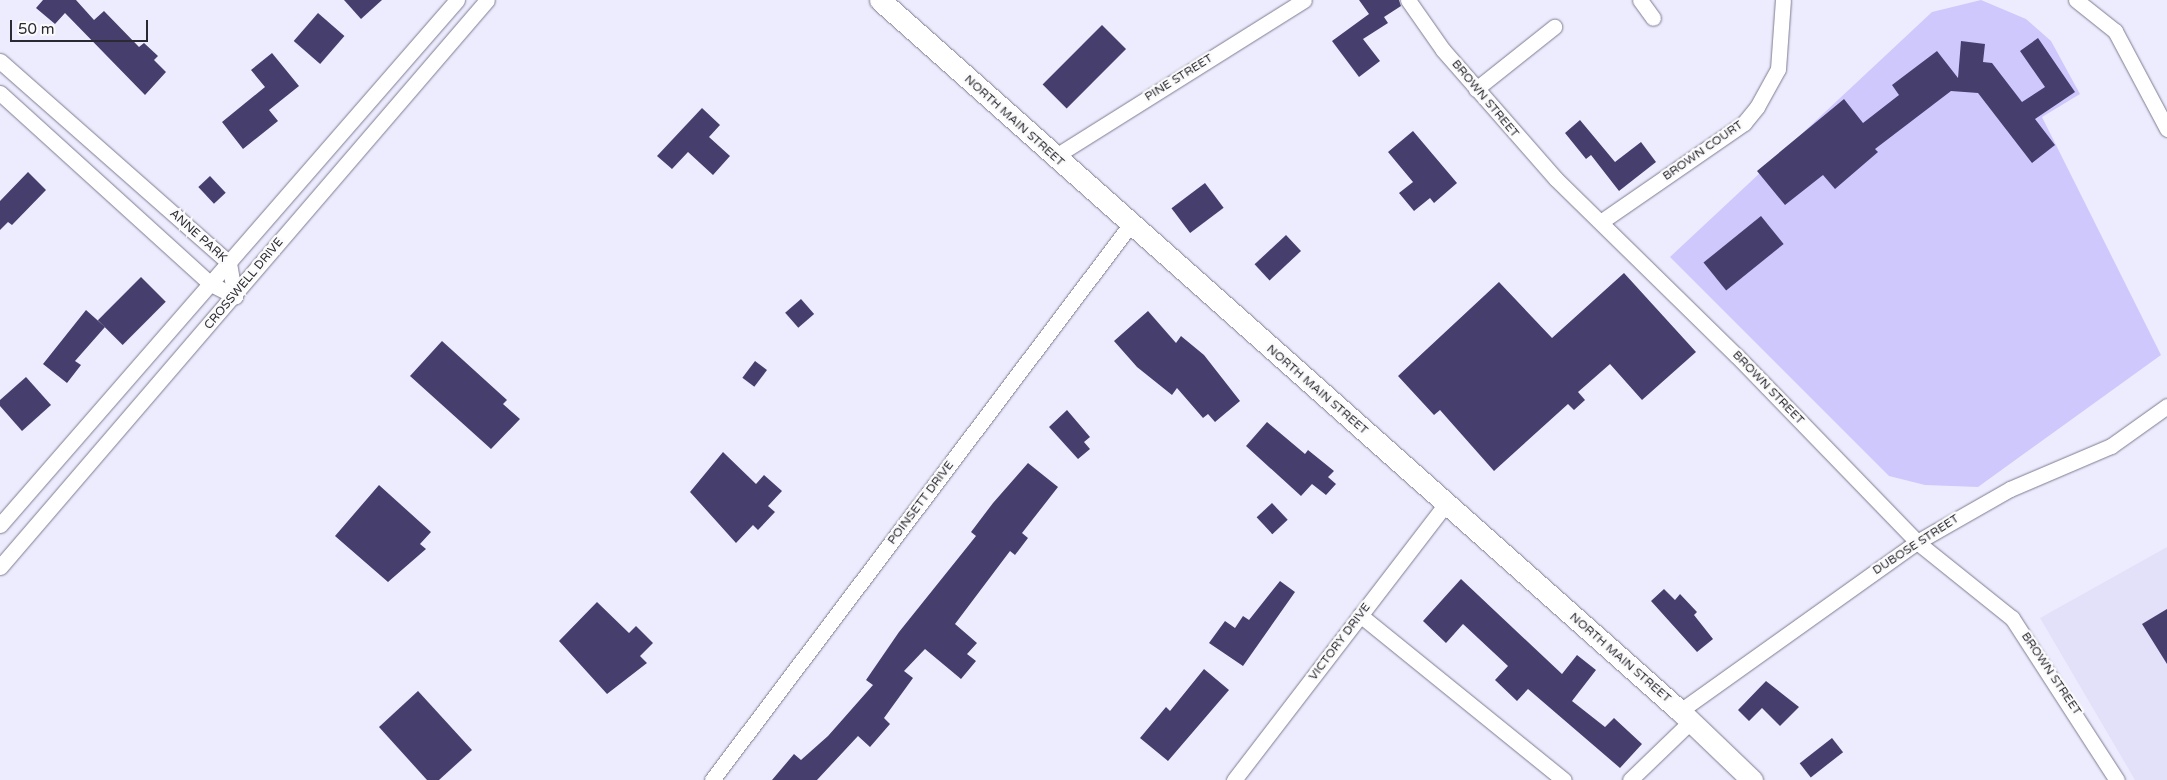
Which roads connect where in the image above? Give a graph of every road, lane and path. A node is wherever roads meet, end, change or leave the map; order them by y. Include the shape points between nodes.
1 (457, 0) edge
2 (487, 0) edge
3 (880, 0) edge
4 (1304, 0) edge
5 (1408, 0) edge
6 (1640, 0) edge
7 (1784, 0) edge
8 (2076, 0) edge
9 (1653, 18) dead end
10 (1554, 27) dead end
11 (0, 61) edge
12 (1476, 90) junction
13 (0, 93) edge
14 (2167, 129) edge
15 (1054, 157) junction
16 (1602, 221) junction
17 (1130, 224) junction
18 (229, 263) junction
19 (212, 284) junction
20 (235, 296) junction
21 (2167, 406) edge
22 (1446, 504) junction
23 (0, 525) edge
24 (1917, 542) junction
25 (0, 567) edge
26 (1360, 615) junction
27 (1686, 716) junction
28 (712, 780) edge
29 (1234, 780) edge
30 (1564, 780) edge
31 (1630, 780) edge
32 (1752, 780) edge
33 (2117, 780) edge

1 - 18 street, CROSSWELL DRIVE
2 - 20 street, CROSSWELL DRIVE
3 - 15 main road, NORTH MAIN STREET
4 - 15 street, PINE STREET
5 - 12 street, BROWN STREET
6 - 9 street
7 - 16 street, BROWN COURT via 1778,69 1744,123
8 - 14 street via 2115,31
10 - 12 street
11 - 18 street, ANNE PARK
12 - 16 street, BROWN STREET via 1556,179
13 - 19 street
15 - 17 main road, NORTH MAIN STREET
16 - 24 street, BROWN STREET
17 - 22 main road, NORTH MAIN STREET
17 - 28 street, POINSETT DRIVE
18 - 19 street, CROSSWELL DRIVE
18 - 20 street, ANNE PARK
19 - 20 street
19 - 23 street, CROSSWELL DRIVE
20 - 25 street, CROSSWELL DRIVE
21 - 24 street, DUBOSE STREET via 2111,446 2010,489
22 - 26 street, VICTORY DRIVE
22 - 27 main road, NORTH MAIN STREET
24 - 27 street, DUBOSE STREET
24 - 33 street, BROWN STREET via 2012,618
26 - 29 street, VICTORY DRIVE
26 - 30 street
27 - 31 street, DUBOSE STREET
27 - 32 main road, NORTH MAIN STREET

